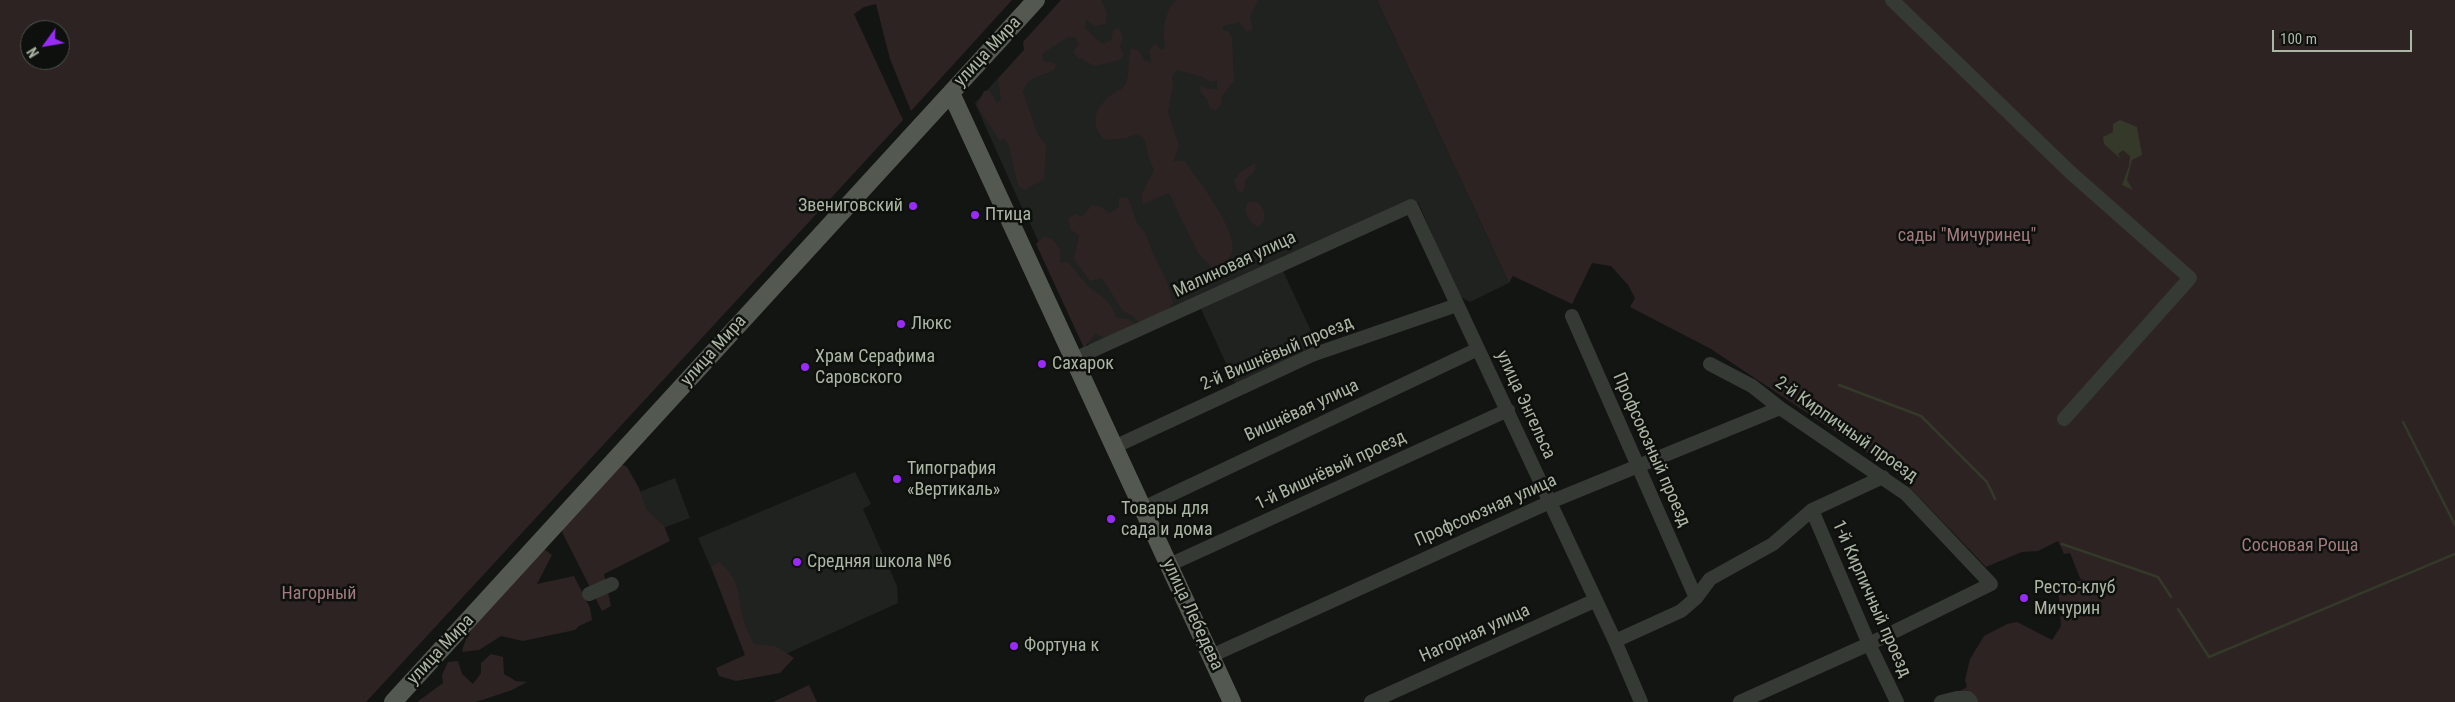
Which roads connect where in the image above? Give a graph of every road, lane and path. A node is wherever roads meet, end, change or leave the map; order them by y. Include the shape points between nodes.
1 (1036, 0) edge
2 (1892, 0) edge
3 (951, 93) junction
4 (1411, 206) joint
5 (1457, 304) junction
6 (1572, 316) dead end
7 (1478, 349) junction
8 (1074, 359) junction
9 (1710, 364) dead end
10 (1780, 408) junction
11 (1508, 410) junction
12 (2064, 419) dead end
13 (1114, 447) junction
14 (1638, 465) junction
15 (1884, 477) junction
16 (1550, 502) junction
17 (1142, 508) junction
18 (1812, 510) junction
19 (1169, 565) junction
20 (612, 584) dead end
21 (589, 594) dead end
22 (1696, 598) junction
23 (1596, 600) junction
24 (1615, 641) junction
25 (1868, 644) junction
26 (1211, 656) junction
27 (393, 702) edge
28 (1232, 702) edge
29 (1370, 702) edge
30 (1641, 702) edge
31 (1740, 702) edge
32 (1897, 702) edge
33 (1941, 702) edge
34 (1971, 702) edge

1 - 3 main road, улица Мира
2 - 12 street via 2070,172 2190,278
3 - 8 main road, улица Лебедева
3 - 27 main road, улица Мира
4 - 5 street, улица Энгельса
4 - 8 street, Малиновая улица
5 - 7 street, улица Энгельса
5 - 13 street, 2-й Вишнёвый проезд via 1312,355
6 - 14 street, Профсоюзный проезд
7 - 11 street, улица Энгельса
7 - 17 street, Вишнёвая улица
8 - 13 main road, улица Лебедева
9 - 10 street, 2-й Кирпичный проезд via 1752,386
10 - 14 street, Профсоюзная улица
10 - 15 street, 2-й Кирпичный проезд
11 - 16 street, улица Энгельса
11 - 19 street, 1-й Вишнёвый проезд
13 - 17 main road, улица Лебедева
14 - 16 street, Профсоюзная улица
14 - 22 street, Профсоюзный проезд
15 - 18 street
15 - 25 street, 2-й Кирпичный проезд via 1906,494 1991,584
16 - 23 street, улица Энгельса
16 - 26 street, Профсоюзная улица
17 - 19 main road, улица Лебедева
18 - 22 street via 1773,544 1710,579
18 - 25 street, 1-й Кирпичный проезд
19 - 26 main road, улица Лебедева
20 - 21 street
22 - 24 street via 1681,611
23 - 24 street, улица Энгельса
23 - 29 street, Нагорная улица
24 - 30 street, улица Энгельса
25 - 31 street
25 - 32 street, 1-й Кирпичный проезд
26 - 28 main road, улица Лебедева
33 - 34 street via 1957,698 1968,698

